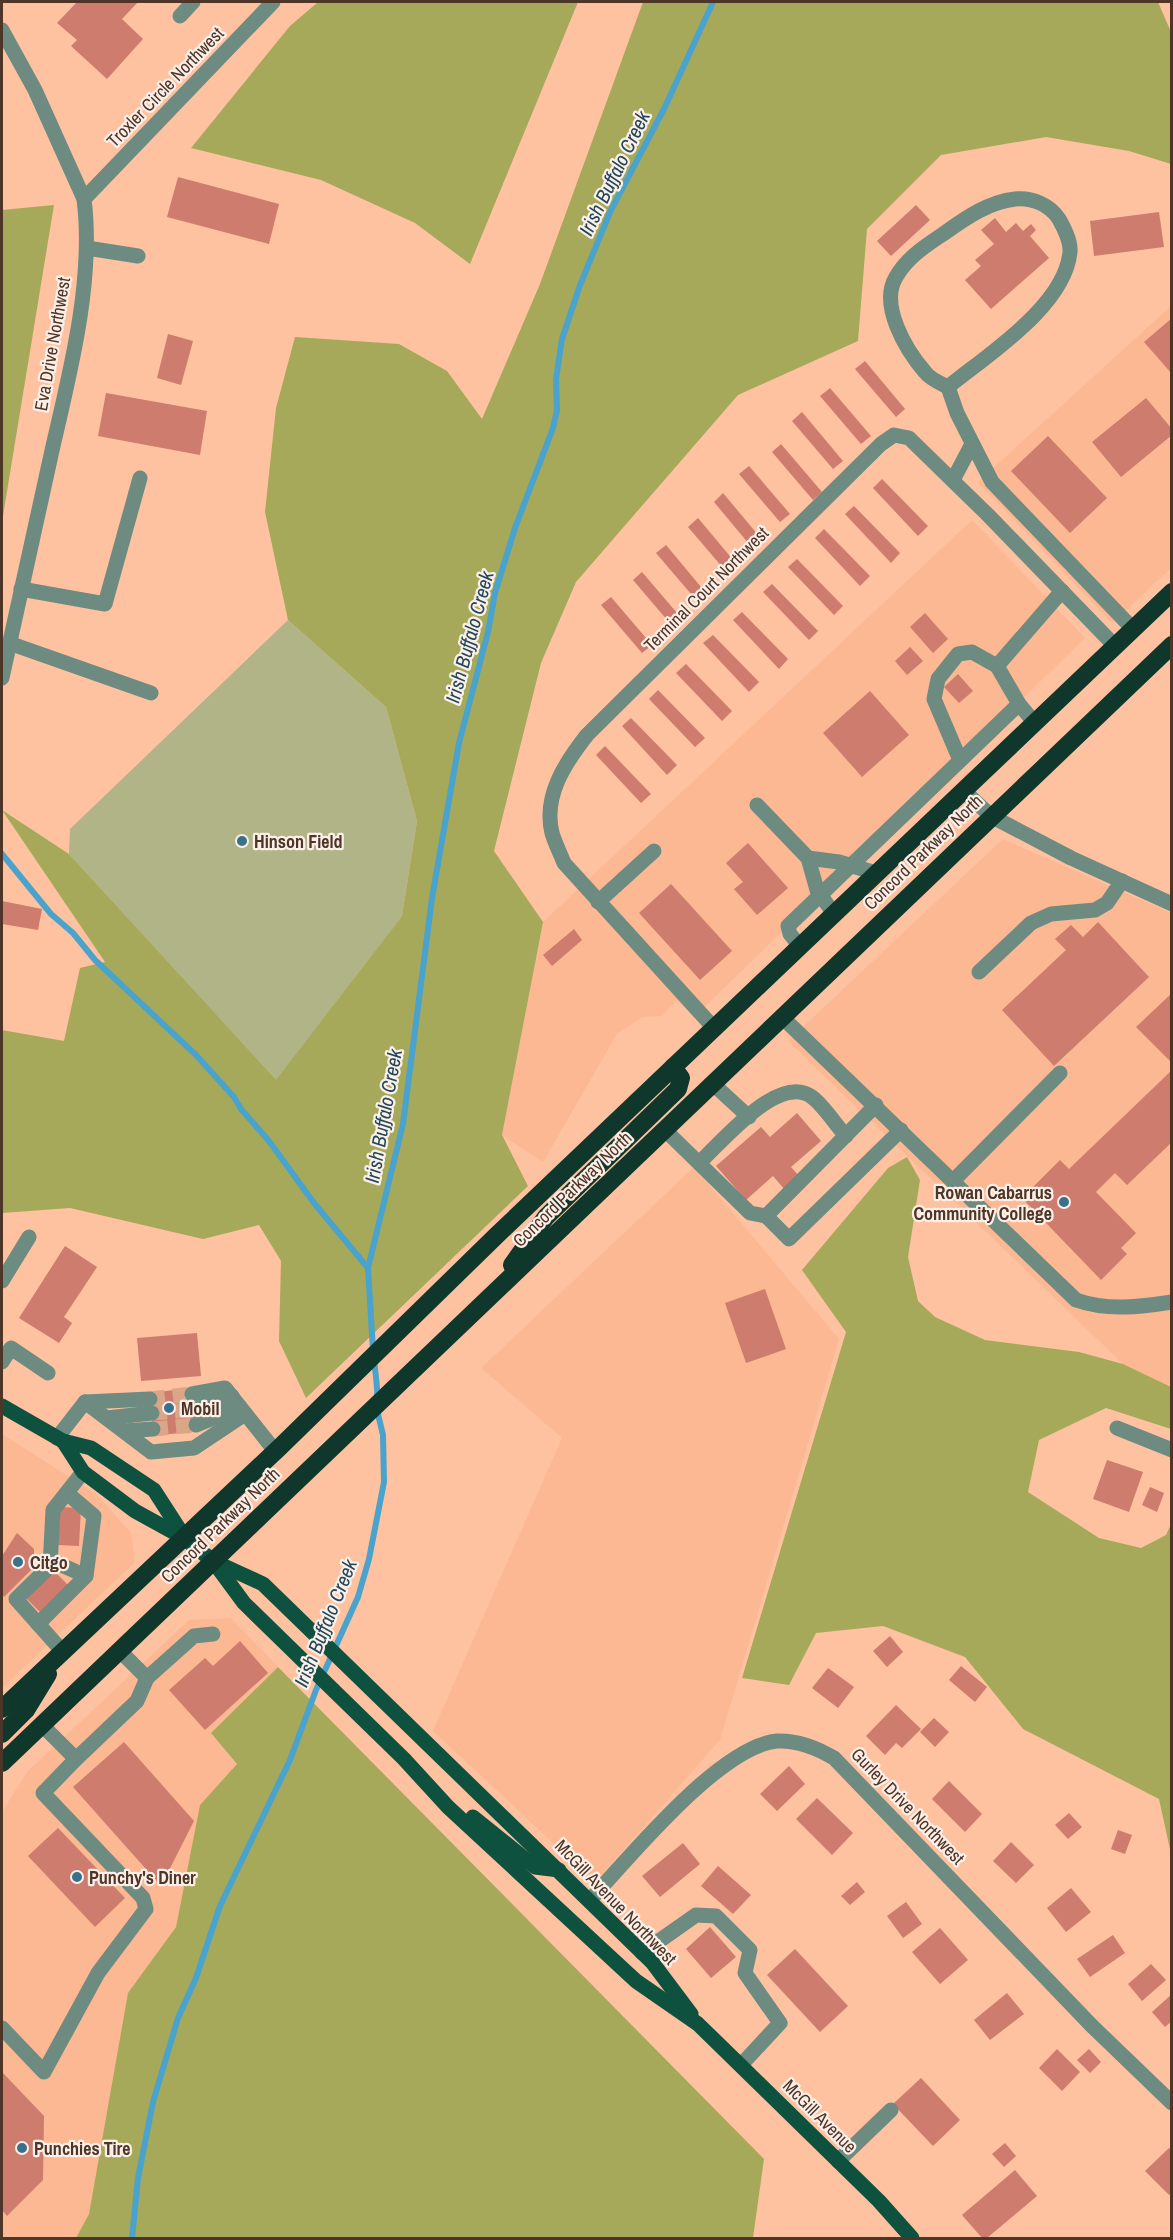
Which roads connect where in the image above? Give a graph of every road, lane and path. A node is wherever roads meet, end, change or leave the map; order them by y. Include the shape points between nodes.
1 (193, 2) edge
2 (272, 2) edge
3 (180, 16) dead end
4 (2, 30) edge
5 (84, 199) junction
6 (87, 248) junction
7 (138, 256) dead end
8 (948, 387) junction
9 (972, 444) junction
10 (140, 478) dead end
11 (953, 480) junction
12 (21, 589) junction
13 (1062, 591) junction
14 (1172, 592) edge
15 (1133, 629) junction
16 (9, 643) junction
17 (1172, 645) edge
18 (1115, 646) junction
19 (997, 666) junction
20 (2, 678) edge
21 (151, 693) dead end
22 (1018, 704) junction
23 (1034, 722) junction
24 (956, 764) junction
25 (966, 788) junction
26 (757, 805) dead end
27 (991, 816) junction
28 (654, 851) dead end
29 (808, 858) junction
30 (852, 865) junction
31 (876, 873) junction
32 (1122, 881) junction
33 (820, 895) junction
34 (598, 902) junction
35 (1172, 904) edge
36 (834, 914) junction
37 (800, 946) junction
38 (979, 972) dead end
39 (782, 1017) junction
40 (714, 1028) junction
41 (673, 1067) junction
42 (1060, 1073) dead end
43 (713, 1084) junction
44 (876, 1106) junction
45 (749, 1117) junction
46 (665, 1130) junction
47 (901, 1130) junction
48 (846, 1136) junction
49 (699, 1163) junction
50 (953, 1181) junction
51 (766, 1216) junction
52 (29, 1238) dead end
53 (2, 1281) edge
54 (488, 1298) junction
55 (1172, 1302) edge
56 (6, 1345) edge
57 (2, 1362) edge
58 (48, 1373) dead end
59 (192, 1394) tunnel mouth
60 (85, 1401) junction
61 (2, 1406) edge
62 (239, 1406) junction
63 (195, 1417) tunnel mouth
64 (106, 1418) junction
65 (1117, 1428) dead end
66 (153, 1429) tunnel mouth
67 (124, 1431) junction
68 (60, 1440) junction
69 (1172, 1450) edge
70 (275, 1451) junction
71 (83, 1472) junction
72 (67, 1492) junction
73 (184, 1538) junction
74 (50, 1560) junction
75 (213, 1561) junction
76 (86, 1576) junction
77 (38, 1624) junction
78 (213, 1635) dead end
79 (119, 1650) junction
80 (61, 1654) junction
81 (147, 1678) junction
82 (2, 1709) edge
83 (42, 1725) junction
84 (2, 1734) edge
85 (76, 1759) junction
86 (404, 1759) junction
87 (2, 1763) edge
88 (559, 1870) junction
89 (590, 1900) junction
90 (642, 1953) junction
91 (698, 2024) junction
92 (2, 2028) edge
93 (741, 2065) junction
94 (1172, 2103) edge
95 (891, 2110) dead end
96 (838, 2161) junction
97 (912, 2238) edge

1 - 3 street
2 - 5 street, Troxler Circle Northwest
4 - 5 street, Eva Drive Northwest via 35,90
5 - 6 street, Eva Drive Northwest
6 - 7 street
6 - 12 street, Eva Drive Northwest via 69,375
8 - 8 street via 1046,304 1064,276 1071,251 1065,228 1055,213 1037,201 1017,199 990,205 964,219 909,258 894,279 894,319 926,374
8 - 9 street
9 - 11 street
9 - 15 street via 992,482
10 - 12 street via 105,604
11 - 13 street, Terminal Court Northwest
11 - 34 street, Terminal Court Northwest via 909,438 894,435 881,444 587,735 567,761 549,811 552,834 564,863
12 - 16 street, Eva Drive Northwest
13 - 18 street, Terminal Court Northwest
13 - 19 street
14 - 15 highway, Concord Parkway North
15 - 18 highway, Concord Parkway North
16 - 20 street, Eva Drive Northwest
16 - 21 street
17 - 27 highway, Concord Parkway North
18 - 23 highway, Concord Parkway North
19 - 22 street
19 - 24 street via 972,652 958,654 934,688 934,699
22 - 23 street
22 - 24 street
23 - 25 highway, Concord Parkway North
24 - 25 street
24 - 30 street
25 - 27 street
25 - 31 highway, Concord Parkway North
26 - 29 street
27 - 32 street
27 - 39 highway, Concord Parkway North
28 - 34 street
29 - 30 street
29 - 33 street
30 - 31 street
30 - 33 street
31 - 36 highway, Concord Parkway North
32 - 35 street
32 - 38 street via 1107,903 1095,910 1051,914 1031,923
33 - 36 street
33 - 37 street via 788,926
34 - 40 street, Terminal Court Northwest
36 - 37 highway, Concord Parkway North
37 - 40 highway, Concord Parkway North
39 - 43 highway, Concord Parkway North
39 - 44 street
40 - 41 highway, Concord Parkway North
41 - 54 highway via 681,1078 678,1089 546,1217
41 - 70 highway, Concord Parkway North
42 - 50 street
43 - 45 street
43 - 46 highway, Concord Parkway North
44 - 47 street
44 - 48 street
45 - 48 street via 769,1098 791,1090 811,1096
45 - 49 street
46 - 49 street
46 - 54 highway, Concord Parkway North
47 - 50 street
47 - 51 street via 789,1239
48 - 51 street
49 - 51 street via 750,1213
50 - 55 street via 1076,1300 1093,1306 1138,1307
52 - 53 street
54 - 75 highway, Concord Parkway North
56 - 57 street
56 - 58 street
59 - 62 street via 225,1388
60 - 64 street
60 - 64 street via 151,1406
60 - 68 street
61 - 68 main road
62 - 63 street
62 - 67 street via 194,1449 151,1452
62 - 70 street
64 - 67 street
65 - 69 street
66 - 67 street
68 - 71 main road
68 - 73 main road via 91,1448 154,1490
70 - 73 highway, Concord Parkway North
71 - 72 street
71 - 73 main road via 135,1511
72 - 74 street via 53,1510
72 - 76 street via 94,1516
73 - 75 main road, McGill Avenue Northwest
73 - 80 highway, Concord Parkway North
74 - 76 street
74 - 77 street via 50,1566 16,1599
75 - 79 highway, Concord Parkway North
75 - 86 main road, McGill Avenue Northwest via 244,1603
75 - 88 main road, McGill Avenue Northwest via 263,1584
76 - 77 street
77 - 80 street
78 - 81 street via 194,1636
79 - 81 street
79 - 83 highway, Concord Parkway North
80 - 82 highway, Concord Parkway North
80 - 84 highway via 27,1710
81 - 85 street via 138,1701
83 - 85 street
83 - 87 highway, Concord Parkway North
85 - 92 street via 43,1793 143,1898 146,1909 98,1973 44,2072
86 - 88 main road via 534,1867
86 - 91 main road, McGill Avenue Northwest via 448,1807 636,1981
88 - 89 main road, McGill Avenue Northwest
89 - 90 main road, McGill Avenue Northwest
89 - 94 street, Gurley Drive Northwest via 684,1799 714,1773 760,1745 788,1742 817,1748 834,1758 1092,2026
90 - 91 main road, McGill Avenue Northwest
90 - 93 street via 696,1915 716,1916 750,1950 745,1973 780,2023
91 - 93 main road, McGill Avenue
93 - 96 main road, McGill Avenue
95 - 96 street
96 - 97 main road, McGill Avenue

